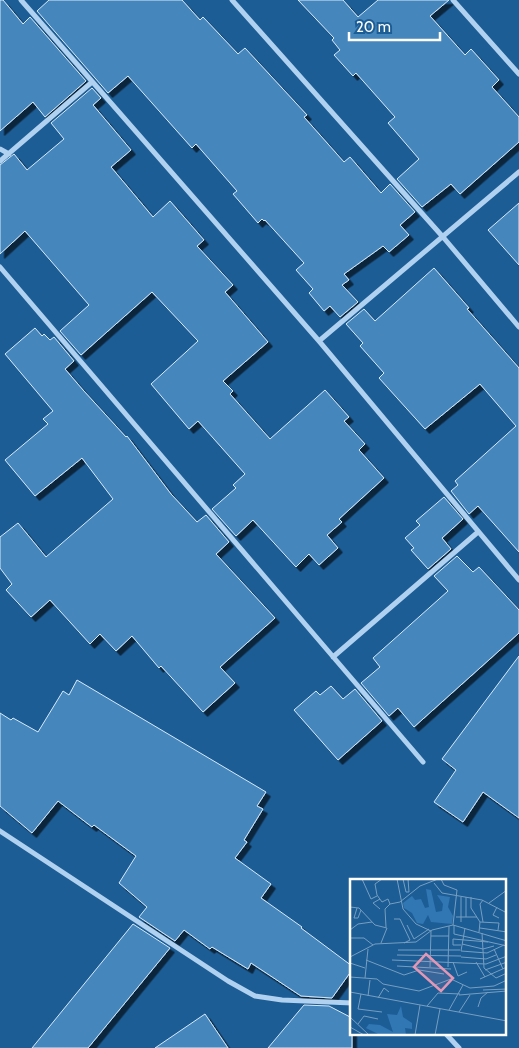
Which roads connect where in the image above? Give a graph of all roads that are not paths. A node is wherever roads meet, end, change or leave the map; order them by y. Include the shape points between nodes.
1 (21, 0) edge
2 (232, 0) edge
3 (453, 0) edge
4 (519, 74) edge
5 (92, 82) junction
6 (0, 148) edge
7 (9, 154) junction
8 (0, 161) edge
9 (519, 172) edge
10 (443, 237) junction
11 (0, 267) edge
12 (519, 327) edge
13 (319, 341) junction
14 (478, 532) junction
15 (519, 580) edge
16 (333, 657) junction
17 (423, 762) dead end
18 (0, 831) edge
19 (350, 1003) edge
20 (448, 1036) edge
21 (459, 1048) edge

1 - 5 street
2 - 10 street
3 - 4 street
5 - 7 street
5 - 13 street
6 - 7 street
7 - 8 street
9 - 10 street
10 - 12 street
10 - 13 street
11 - 16 street
13 - 14 street
14 - 15 street
14 - 16 street
16 - 17 street
18 - 19 street via 255,996
20 - 21 street

